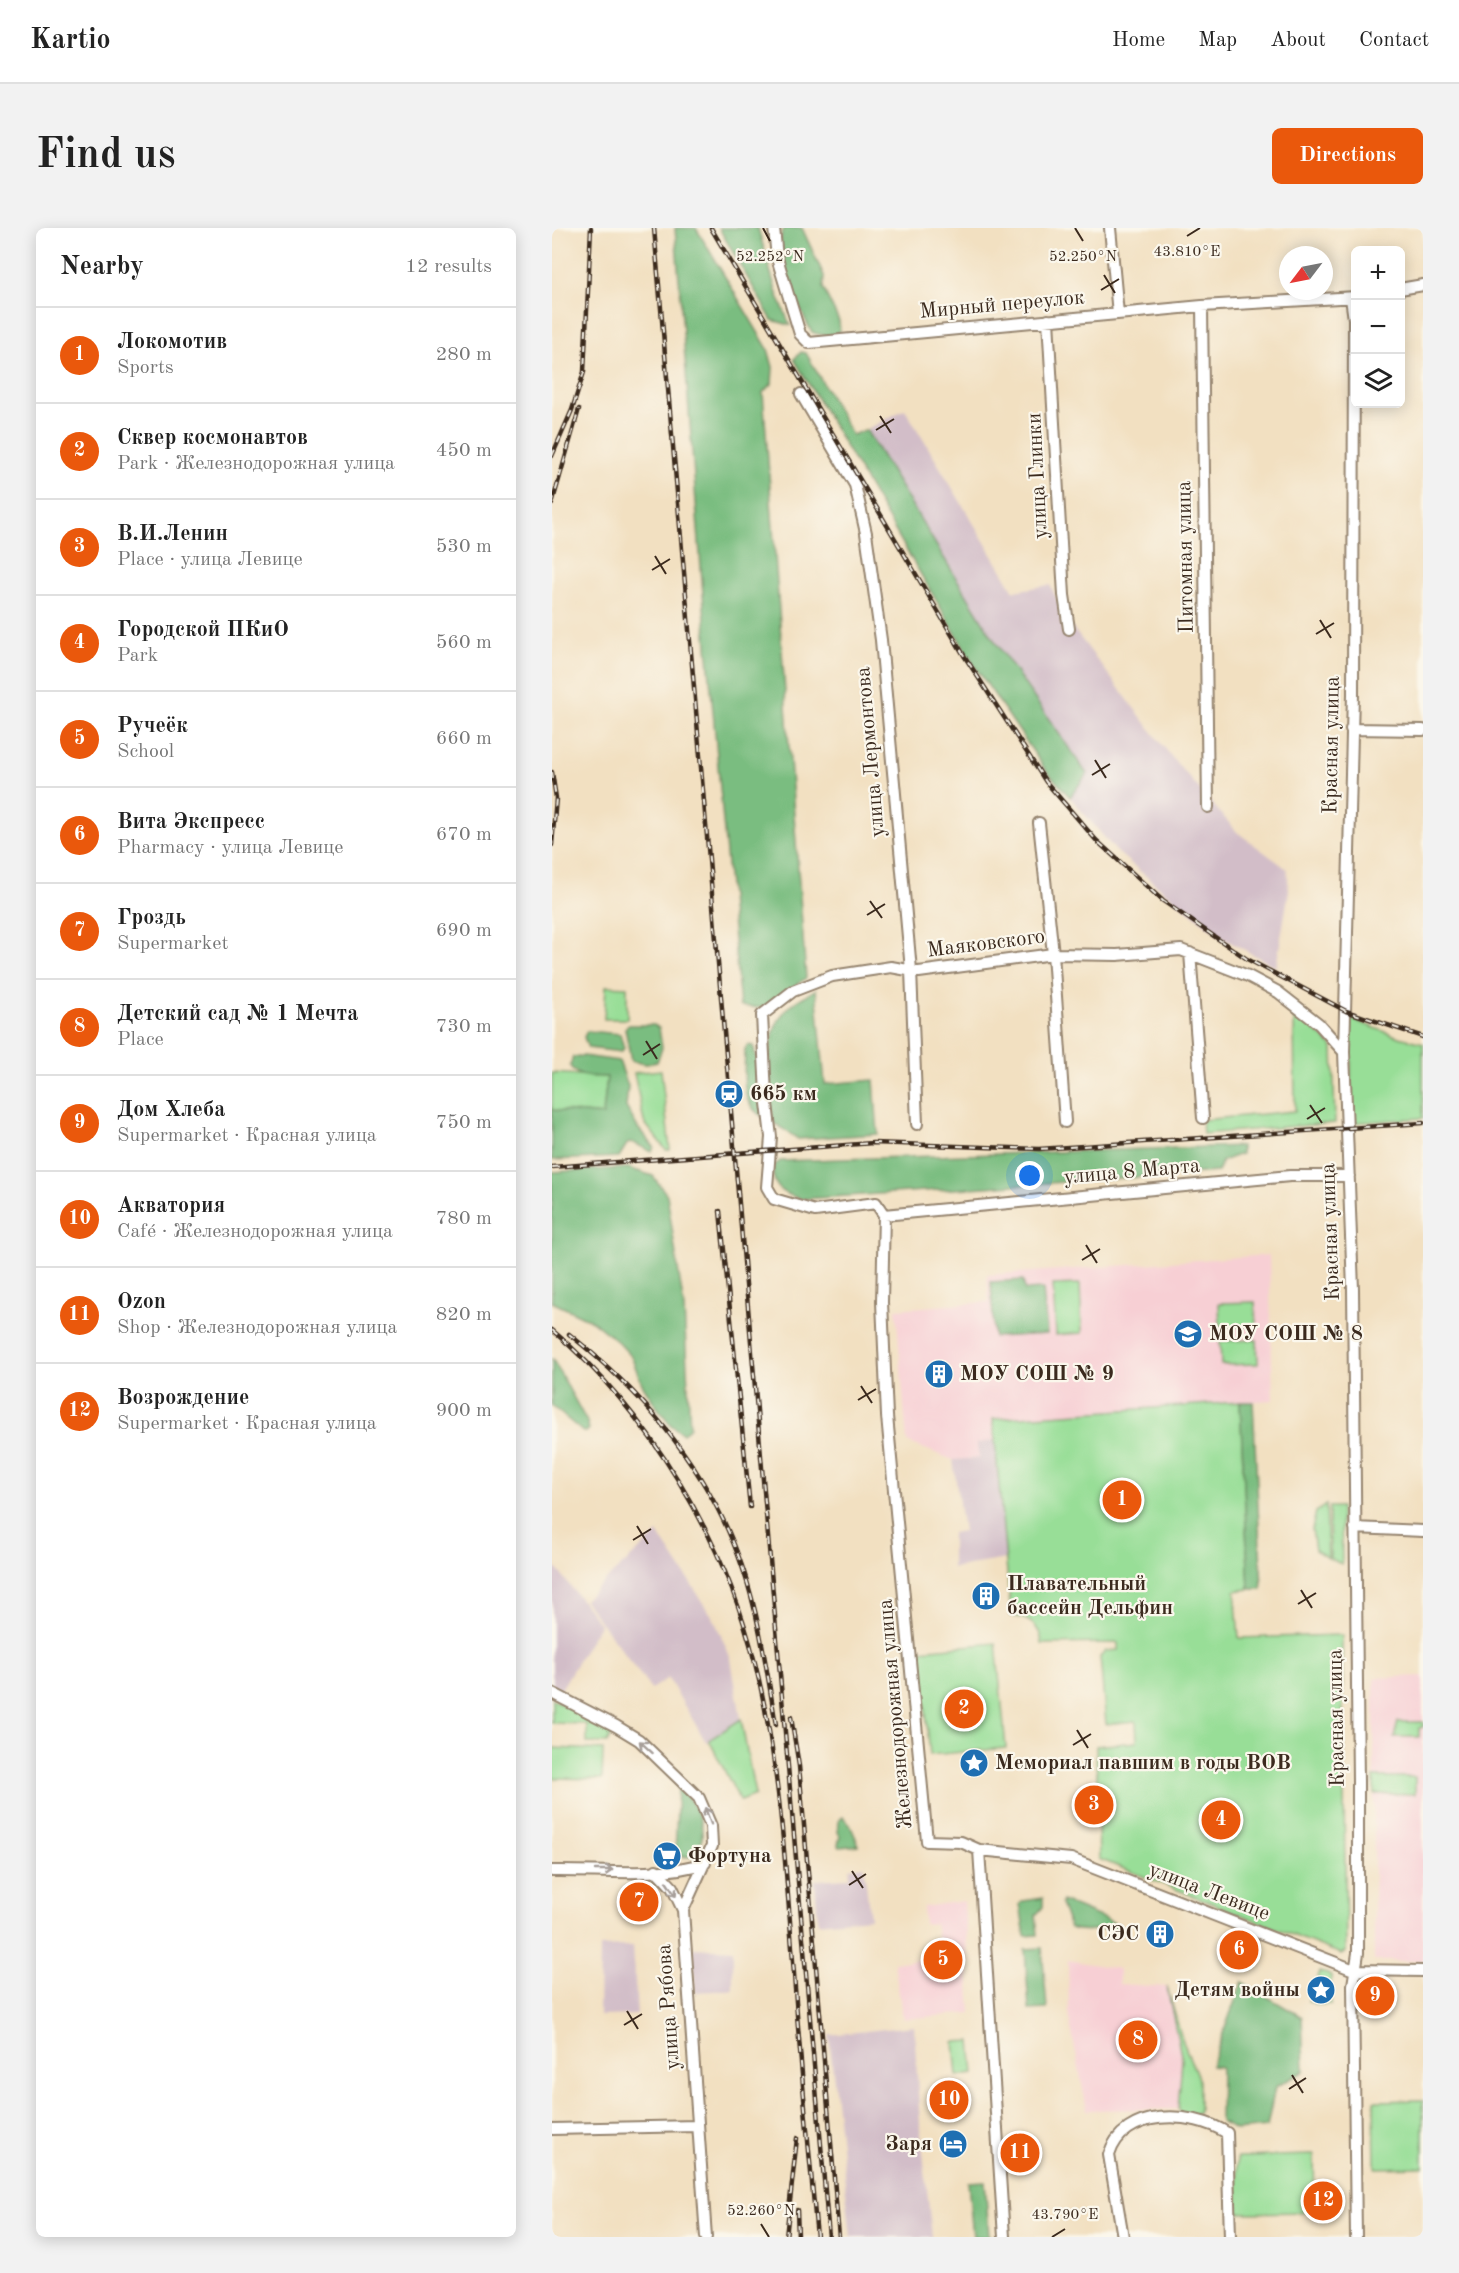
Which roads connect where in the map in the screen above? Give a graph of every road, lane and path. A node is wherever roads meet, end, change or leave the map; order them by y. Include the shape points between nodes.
1 (774, 228) edge
2 (1110, 228) edge
3 (1423, 285) edge
4 (1405, 288) edge
5 (1351, 297) edge
6 (1353, 300) edge
7 (1202, 306) junction
8 (1118, 314) junction
9 (1048, 320) junction
10 (801, 394) dead end
11 (1069, 629) dead end
12 (1352, 729) junction
13 (1423, 730) edge
14 (1208, 807) dead end
15 (1039, 823) dead end
16 (1190, 953) junction
17 (1053, 954) junction
18 (910, 970) junction
19 (1344, 1052) junction
20 (1203, 1118) dead end
21 (1065, 1122) dead end
22 (917, 1124) dead end
23 (1349, 1176) junction
24 (884, 1215) junction
25 (1355, 1528) junction
26 (1423, 1531) edge
27 (552, 1693) edge
28 (979, 1850) junction
29 (705, 1863) junction
30 (656, 1870) junction
31 (552, 1871) edge
32 (682, 1910) junction
33 (1354, 1970) junction
34 (1423, 1971) edge
35 (698, 2126) junction
36 (552, 2129) edge
37 (706, 2237) edge
38 (1004, 2237) edge
39 (1123, 2237) edge
40 (1230, 2237) edge
41 (1356, 2237) edge

1 - 9 street, Мирный переулок via 777,258 800,334 808,343
2 - 8 street
3 - 4 street
5 - 7 street, Мирный переулок
6 - 12 street, Красная улица
7 - 8 street, Мирный переулок
7 - 14 street, Питомная улица
8 - 9 street, Мирный переулок
9 - 11 street, улица Глинки
10 - 18 street, улица Лермонтова via 855,485 866,533 881,640
12 - 13 street
12 - 19 street, Красная улица
15 - 17 street
16 - 17 street, Маяковского via 1181,950 1118,955
16 - 19 street, Маяковского via 1278,992 1319,1024
16 - 20 street
17 - 18 street, Маяковского
17 - 21 street
18 - 22 street, улица Лермонтова
18 - 24 street, Маяковского via 891,967 832,976 793,991 762,1015 771,1137 767,1187 774,1198 815,1211 876,1203
19 - 23 street, Красная улица
23 - 24 street, улица 8 Марта via 1290,1176
23 - 25 street, Красная улица
24 - 28 street, Железнодорожная улица via 882,1290 887,1416 927,1841 962,1842
25 - 26 street
25 - 33 street, Красная улица via 1358,1953
29 -> 27 street via 712,1846 711,1826 703,1805 689,1786 639,1740
28 - 33 street, улица Левице via 1071,1859
28 - 38 street
29 - 30 street
29 - 32 street
31 -> 30 street
30 -> 32 street via 672,1887
32 - 35 street, улица Рябова
33 - 34 street, улица Левице
33 - 41 street, Красная улица
35 - 36 street
35 - 37 street, улица Рябова
39 - 40 street via 1109,2155 1113,2144 1146,2119 1167,2117 1192,2119 1227,2133

